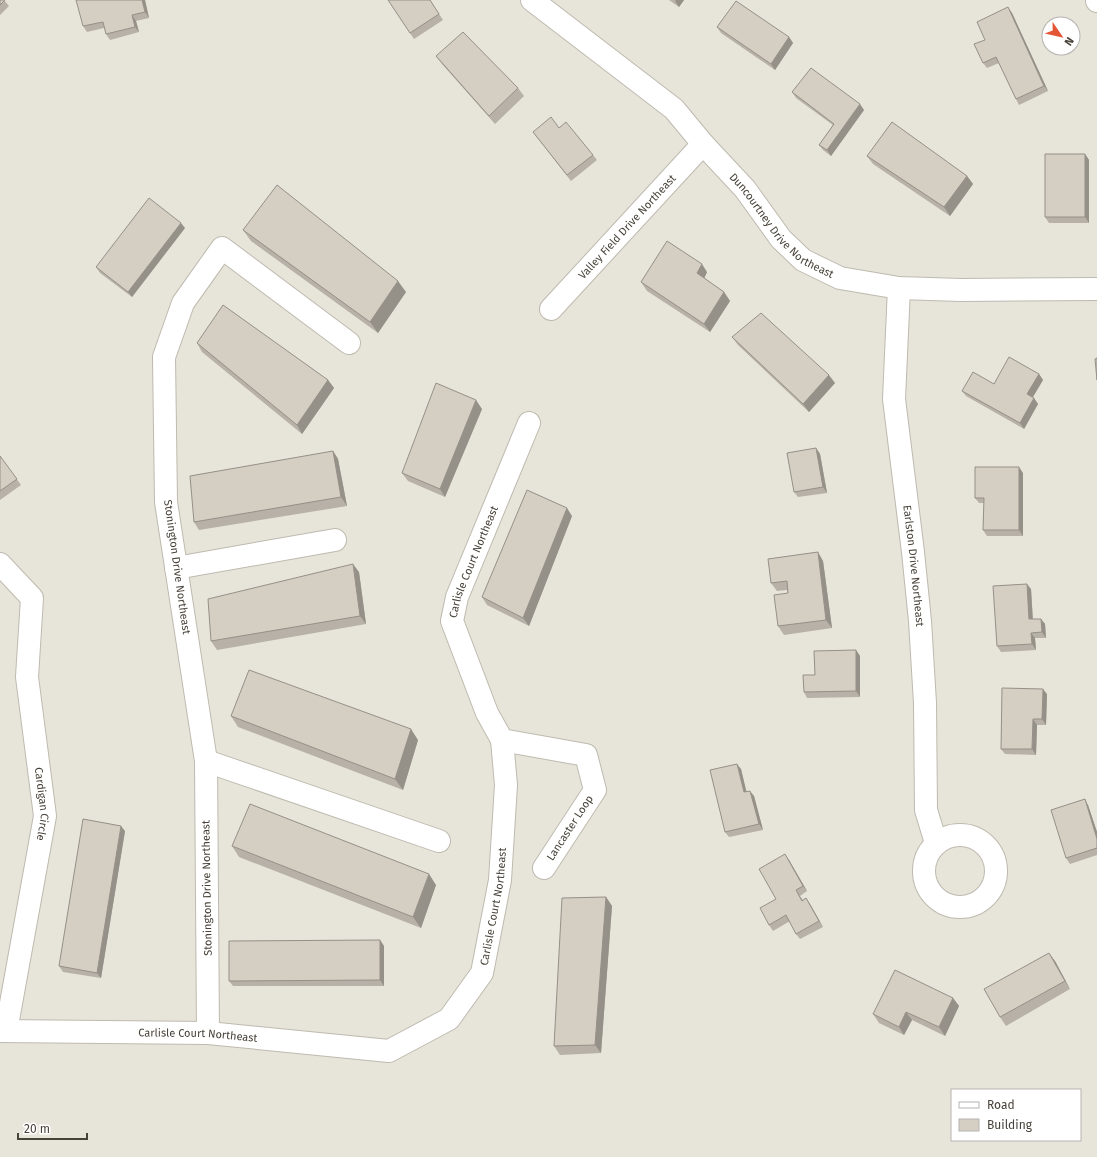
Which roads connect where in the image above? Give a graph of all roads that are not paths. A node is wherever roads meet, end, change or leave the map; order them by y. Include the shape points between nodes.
1 (532, 0) edge
2 (703, 144) junction
3 (900, 288) junction
4 (1097, 289) edge
5 (551, 309) dead end
6 (349, 343) dead end
7 (529, 422) dead end
8 (335, 540) dead end
9 (0, 564) edge
10 (176, 568) junction
11 (502, 740) junction
12 (206, 761) junction
13 (439, 841) dead end
14 (936, 843) dead end
15 (544, 868) dead end
16 (3, 1031) edge
17 (208, 1033) junction

1 - 2 street, Duncourtney Drive Northeast via 674,109
2 - 3 street, Duncourtney Drive Northeast via 745,189 781,239 803,260 840,278
2 - 5 street, Valley Field Drive Northeast
3 - 4 street, Duncourtney Drive Northeast
3 - 14 street, Earlston Drive Northeast via 894,399 920,621 925,703 926,810
6 - 10 street, Stonington Drive Northeast via 222,248 183,303 164,357 166,502
7 - 11 street, Carlisle Court Northeast via 457,596 452,621 487,713
8 - 10 street
9 - 16 street, Cardigan Circle via 32,598 27,677 45,816
10 - 12 street, Stonington Drive Northeast
11 - 15 street, Lancaster Loop via 586,755 596,790
11 - 17 street, Carlisle Court Northeast via 506,785 500,880 482,973 449,1019 389,1051
12 - 13 street
12 - 17 street, Stonington Drive Northeast
16 - 17 street, Carlisle Court Northeast

